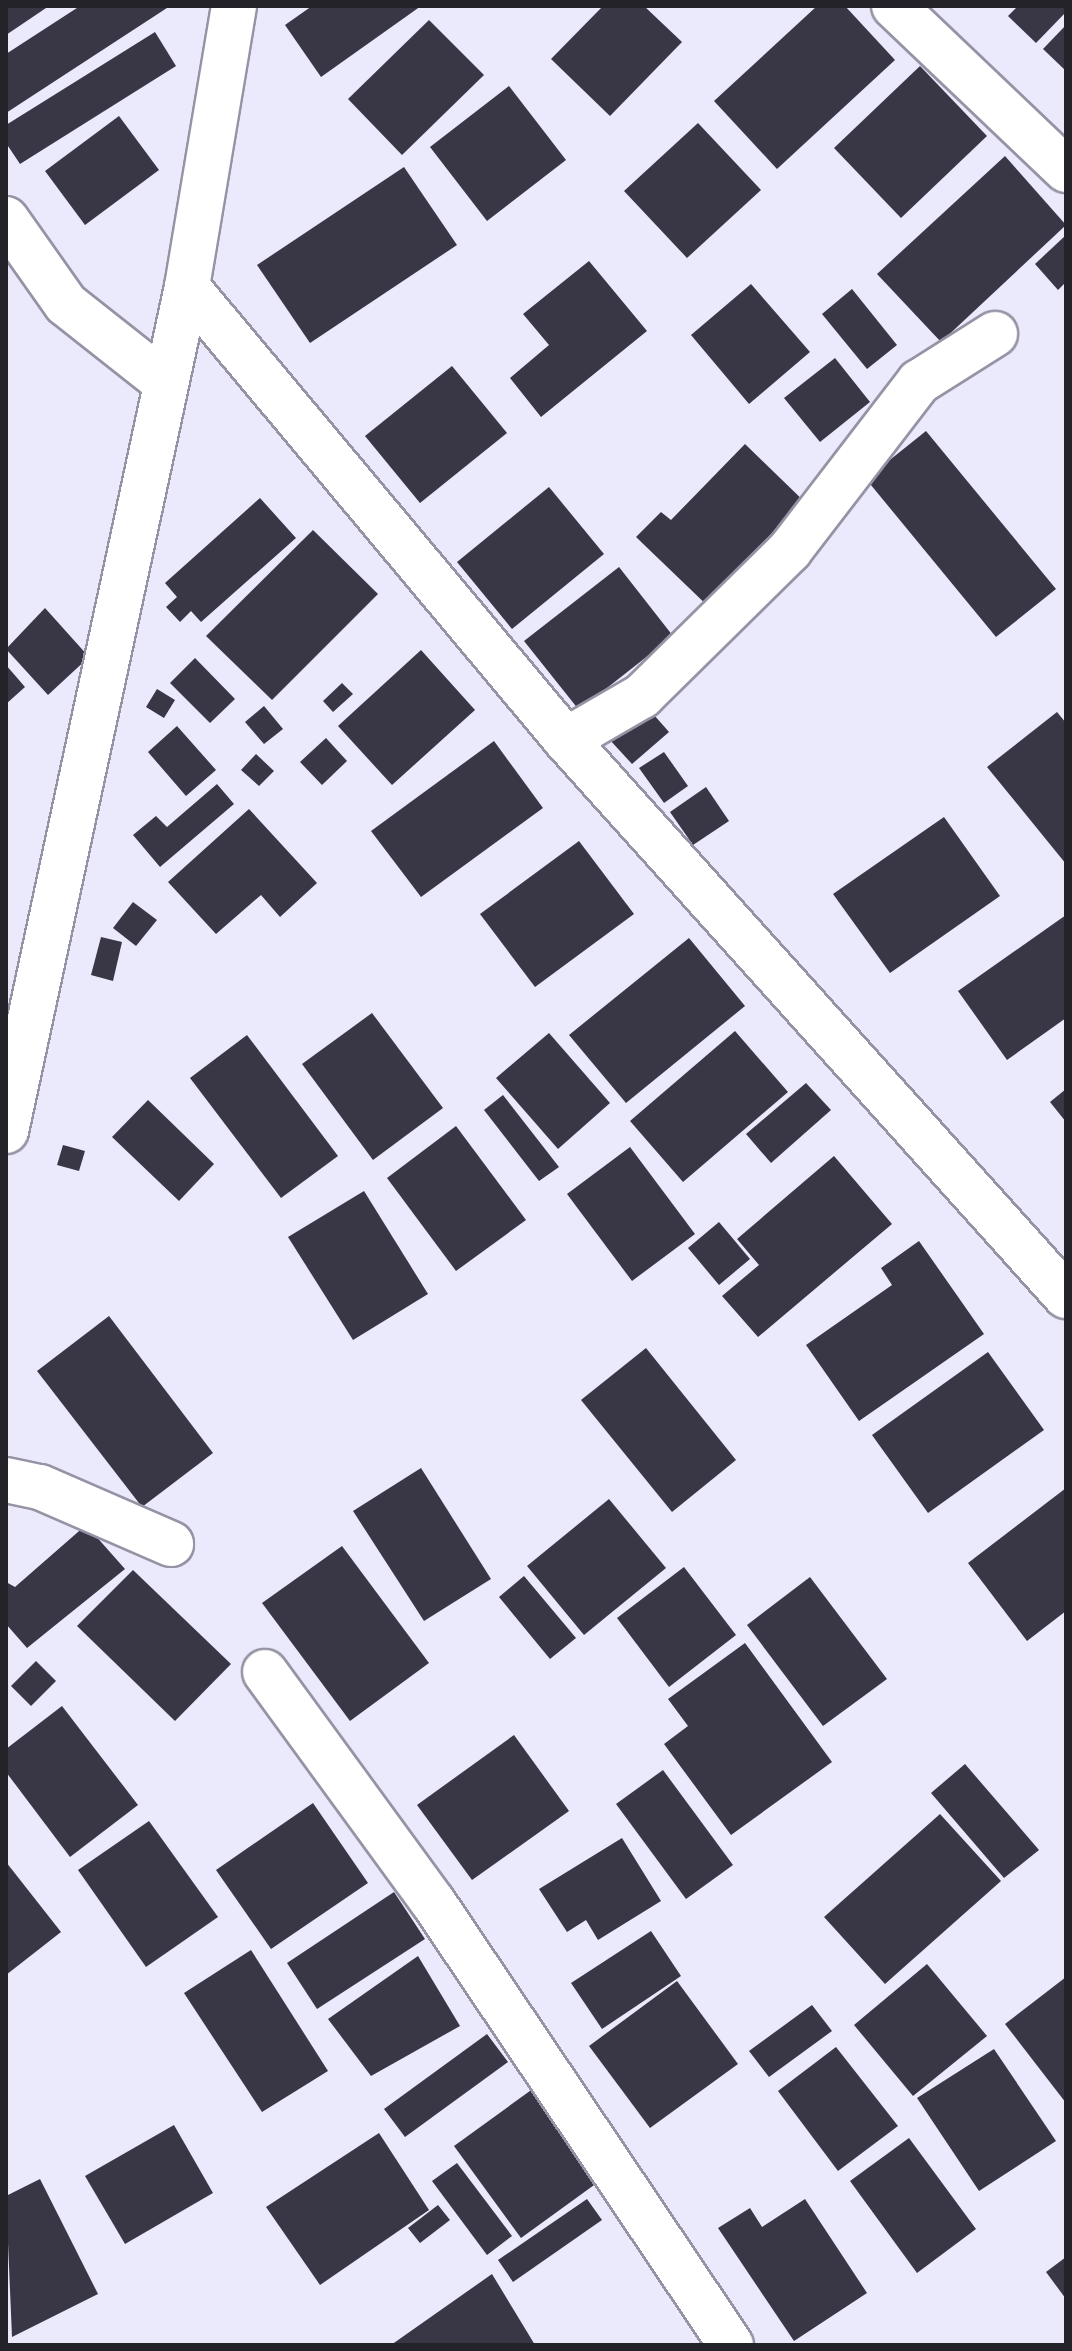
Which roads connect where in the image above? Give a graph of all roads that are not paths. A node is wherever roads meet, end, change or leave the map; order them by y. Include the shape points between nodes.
1 (234, 6) edge
2 (894, 6) edge
3 (1066, 170) edge
4 (6, 219) edge
5 (187, 287) junction
6 (995, 334) dead end
7 (166, 383) junction
8 (566, 740) junction
9 (6, 1131) edge
10 (1066, 1296) edge
11 (6, 1480) edge
12 (171, 1544) dead end
13 (265, 1672) dead end
14 (731, 2345) edge

1 - 5 street
2 - 3 street
4 - 7 street via 66,304
5 - 7 street
5 - 8 street
6 - 8 street via 919,382 790,550 642,696
7 - 9 street
8 - 10 street
11 - 12 street via 40,1487
13 - 14 street via 433,1902

